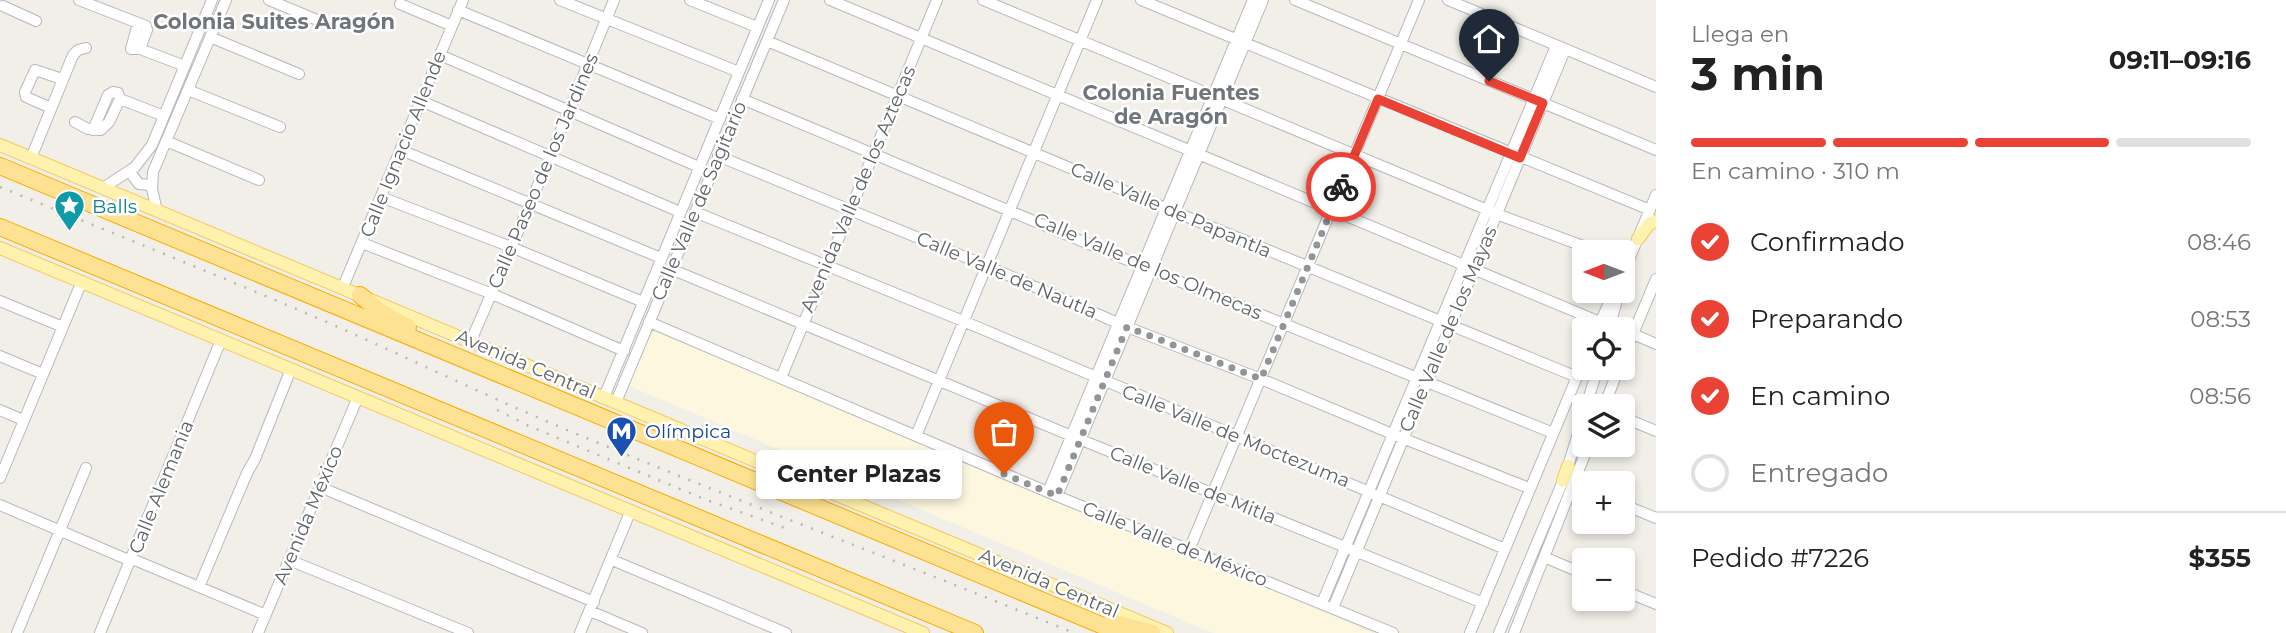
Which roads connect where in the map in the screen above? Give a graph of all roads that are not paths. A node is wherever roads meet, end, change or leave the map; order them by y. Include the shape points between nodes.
1 (79, 0) edge
2 (212, 0) edge
3 (226, 0) edge
4 (269, 0) edge
5 (560, 0) edge
6 (614, 0) edge
7 (690, 0) edge
8 (769, 0) edge
9 (784, 0) edge
10 (830, 0) edge
11 (937, 0) edge
12 (983, 0) edge
13 (1097, 0) edge
14 (1140, 0) edge
15 (1253, 0) edge
16 (1262, 0) edge
17 (1295, 0) edge
18 (1419, 0) edge
19 (1448, 0) edge
20 (400, 4) dead end
21 (3, 5) edge
22 (461, 5) edge
23 (606, 19) junction
24 (36, 21) dead end
25 (322, 22) dead end
26 (452, 26) junction
27 (757, 27) junction
28 (210, 37) junction
29 (921, 37) junction
30 (767, 41) junction
31 (1080, 41) junction
32 (1240, 41) junction
33 (1400, 44) junction
34 (86, 48) dead end
35 (1561, 48) junction
36 (440, 55) junction
37 (588, 65) junction
38 (185, 66) junction
39 (739, 72) junction
40 (299, 74) dead end
41 (62, 79) junction
42 (1656, 87) edge
43 (188, 90) junction
44 (897, 95) junction
45 (1058, 95) junction
46 (1218, 97) junction
47 (742, 99) junction
48 (1378, 99) junction
49 (421, 101) junction
50 (1538, 101) junction
51 (51, 108) junction
52 (569, 111) junction
53 (164, 117) junction
54 (720, 119) junction
55 (75, 122) dead end
56 (280, 127) dead end
57 (166, 141) junction
58 (0, 145) edge
59 (401, 150) junction
60 (1656, 150) edge
61 (873, 152) junction
62 (1034, 152) junction
63 (1194, 153) junction
64 (1355, 154) junction
65 (718, 156) junction
66 (1515, 156) junction
67 (550, 157) junction
68 (32, 158) junction
69 (0, 166) edge
70 (699, 167) junction
71 (129, 171) junction
72 (259, 180) dead end
73 (151, 185) junction
74 (103, 188) junction
75 (1656, 195) edge
76 (381, 197) junction
77 (531, 203) junction
78 (849, 209) junction
79 (1010, 209) junction
80 (1331, 209) junction
81 (158, 211) junction
82 (1171, 211) junction
83 (680, 212) junction
84 (695, 212) junction
85 (1492, 212) junction
86 (1653, 215) edge
87 (0, 228) edge
88 (1639, 239) joint
89 (1572, 242) edge
90 (362, 243) junction
91 (512, 247) junction
92 (0, 248) edge
93 (1635, 248) edge
94 (661, 258) junction
95 (826, 266) junction
96 (987, 266) junction
97 (1308, 266) junction
98 (1469, 267) junction
99 (1147, 268) junction
100 (671, 269) junction
101 (82, 281) junction
102 (1655, 284) edge
103 (343, 288) junction
104 (492, 294) junction
105 (360, 295) junction
106 (0, 301) edge
107 (643, 302) junction
108 (1580, 317) edge
109 (963, 321) junction
110 (649, 322) junction
111 (1284, 323) junction
112 (1445, 323) junction
113 (802, 324) junction
114 (1123, 325) junction
115 (63, 327) junction
116 (1635, 329) edge
117 (1635, 335) edge
118 (221, 340) junction
119 (471, 341) junction
120 (1656, 344) edge
121 (624, 351) junction
122 (448, 353) junction
123 (0, 356) edge
124 (291, 369) junction
125 (43, 374) junction
126 (1572, 375) edge
127 (780, 378) junction
128 (1099, 379) junction
129 (1261, 379) junction
130 (939, 380) junction
131 (1422, 380) junction
132 (1576, 380) edge
133 (358, 397) junction
134 (610, 399) junction
135 (0, 410) edge
136 (23, 420) junction
137 (1635, 422) edge
138 (1656, 431) edge
139 (1553, 433) junction
140 (916, 436) junction
141 (1238, 436) junction
142 (1398, 436) junction
143 (1075, 437) junction
144 (1572, 453) edge
145 (1573, 457) edge
146 (2, 464) edge
147 (1568, 466) junction
148 (86, 468) dead end
149 (0, 478) edge
150 (1572, 481) edge
151 (320, 487) junction
152 (1572, 487) edge
153 (1572, 487) edge
154 (1529, 488) junction
155 (1213, 493) junction
156 (1374, 493) junction
157 (1053, 494) junction
158 (0, 505) edge
159 (1635, 509) edge
160 (631, 510) junction
161 (1656, 518) edge
162 (60, 531) junction
163 (1505, 549) junction
164 (1189, 550) junction
165 (1350, 550) junction
166 (1544, 557) junction
167 (612, 559) junction
168 (130, 560) junction
169 (289, 560) junction
170 (1572, 569) edge
171 (199, 587) junction
172 (1635, 595) edge
173 (1483, 603) junction
174 (1656, 604) edge
175 (592, 606) junction
176 (1328, 606) junction
177 (1062, 609) junction
178 (266, 615) junction
179 (915, 632) edge
180 (17, 633) edge
181 (100, 633) edge
182 (260, 633) edge
183 (468, 633) edge
184 (580, 633) edge
185 (642, 633) edge
186 (786, 633) edge
187 (975, 633) edge
188 (1120, 633) edge
189 (1152, 633) edge
190 (1167, 633) edge
191 (1393, 633) edge
192 (1470, 633) edge
193 (1499, 633) edge
194 (1515, 633) edge

1 - 38 street via 138,23 130,48
2 - 38 street
3 - 28 street
4 - 25 street
5 - 23 street
6 - 23 street, Calle Paseo de los Jardines
7 - 27 street
8 - 27 street, Calle Valle de Sagitario
9 - 30 street, Calle Valle de Sagitario
10 - 29 street
11 - 29 street, Avenida Valle de los Aztecas
12 - 31 street
13 - 31 street
14 - 32 street
15 - 32 street
16 - 32 street
17 - 33 street
18 - 33 street
19 - 35 street
20 - 26 street
21 - 24 street
22 - 26 street, Calle Ignacio Allende
22 - 37 street
23 - 37 street, Calle Paseo de los Jardines
23 - 39 street
26 - 36 street, Calle Ignacio Allende
27 - 39 street, Calle Valle de Sagitario
28 - 40 street
28 - 43 street
29 - 44 street, Avenida Valle de los Aztecas
29 - 45 street
30 - 44 street, Calle Valle de Papantla
30 - 47 street, Calle Valle de Sagitario
31 - 45 street
31 - 46 street
32 - 46 street
32 - 48 street
33 - 48 street
33 - 50 street
34 - 41 street via 73,55
35 - 42 street
35 - 50 street, Calle Valle de los Mayas
36 - 49 street, Calle Ignacio Allende
36 - 52 street
37 - 52 street, Calle Paseo de los Jardines
37 - 54 street
38 - 53 street
39 - 54 street, Calle Valle de Sagitario
41 - 51 street
41 - 51 street via 35,70 24,95
43 - 56 street
43 - 57 street
44 - 61 street, Avenida Valle de los Aztecas
44 - 62 street, Calle Valle de Papantla
45 - 62 street
45 - 63 street
46 - 63 street
46 - 64 street
47 - 61 street, Calle Valle de los Olmecas
47 - 65 street, Calle Valle de Sagitario
48 - 64 street
48 - 66 street
49 - 59 street, Calle Ignacio Allende
49 - 67 street
50 - 60 street
50 - 66 street, Calle Valle de los Mayas
51 - 68 street
52 - 67 street, Calle Paseo de los Jardines
52 - 70 street
53 - 55 street via 120,99 114,91 108,94 93,130
53 - 71 street via 148,152
54 - 70 street, Calle Valle de Sagitario
57 - 72 street
57 - 73 street
58 - 68 main road, Avenida Central
59 - 76 street, Calle Ignacio Allende
59 - 77 street
61 - 78 street, Avenida Valle de los Aztecas
61 - 79 street, Calle Valle de los Olmecas
62 - 79 street
62 - 82 street, Calle Valle de Papantla
63 - 80 street
63 - 82 street
64 - 80 street
64 - 85 street
65 - 78 street, Calle Valle de Nautla
65 - 84 street, Calle Valle de Sagitario
66 - 85 street, Calle Valle de los Mayas
66 - 86 street
67 - 77 street, Calle Paseo de los Jardines
67 - 83 street
68 - 74 main road, Avenida Central
69 - 122 highway, Avenida Central
70 - 83 street, Calle Valle de Sagitario
71 - 73 street via 139,184
71 - 74 street
73 - 81 street
74 - 81 main road, Avenida Central
75 - 86 street
76 - 90 street, Calle Ignacio Allende
76 - 91 street
77 - 91 street, Calle Paseo de los Jardines
77 - 94 street
78 - 95 street, Avenida Valle de los Aztecas
78 - 96 street, Calle Valle de Nautla
79 - 96 street
79 - 99 street, Calle Valle de los Olmecas
80 - 97 street
80 - 98 street
81 - 103 main road, Avenida Central
82 - 97 street, Calle Valle de Papantla
82 - 99 street
83 - 94 street, Calle Valle de Sagitario
84 - 95 street, Calle Valle de Moctezuma
84 - 100 street, Calle Valle de Sagitario
85 - 89 street
85 - 98 street, Calle Valle de los Mayas
86 - 88 main road
87 - 187 highway
88 - 93 street
90 - 103 street, Calle Ignacio Allende
90 - 104 street
91 - 104 street, Calle Paseo de los Jardines
91 - 107 street
92 - 101 main road
94 - 107 street, Calle Valle de Sagitario
95 - 109 street, Calle Valle de Moctezuma
95 - 113 street, Avenida Valle de los Aztecas
96 - 109 street
96 - 114 street, Calle Valle de Nautla
97 - 111 street
97 - 112 street, Calle Valle de Papantla
98 - 108 street
98 - 112 street, Calle Valle de los Mayas
99 - 111 street, Calle Valle de los Olmecas
99 - 114 street
100 - 110 street, Calle Valle de Sagitario
100 - 113 street, Calle Valle de Mitla
101 - 115 street
101 - 118 main road
102 - 116 street
103 - 105 main road, Avenida Central
104 - 119 street, Calle Paseo de los Jardines
104 - 121 street
105 - 119 main road, Avenida Central
105 - 122 highway
106 - 115 street
107 - 121 street, Calle Valle de Sagitario
109 - 128 street, Calle Valle de Moctezuma
109 - 130 street
110 - 127 street, Calle Valle de México
110 - 134 street, Calle Valle de Sagitario
111 - 129 street
111 - 131 street, Calle Valle de los Olmecas
112 - 126 street, Calle Valle de Papantla
112 - 131 street, Calle Valle de los Mayas
113 - 127 street, Avenida Valle de los Aztecas
113 - 130 street, Calle Valle de Mitla
114 - 128 street
114 - 129 street, Calle Valle de Nautla
115 - 125 street
117 - 120 street
118 - 124 main road
118 - 168 street, Calle Alemania
119 - 134 main road, Avenida Central
121 - 134 street, Calle Valle de Sagitario
122 - 177 highway, Avenida Central
123 - 125 street
124 - 133 main road
124 - 171 street
125 - 136 street
127 - 140 street, Calle Valle de México
128 - 141 street, Calle Valle de Moctezuma
128 - 143 street
129 - 141 street
129 - 142 street, Calle Valle de Nautla
130 - 140 street
130 - 143 street, Calle Valle de Mitla
131 - 139 street, Calle Valle de los Olmecas
131 - 142 street, Calle Valle de los Mayas
132 - 139 street
133 - 151 street, Avenida México
133 - 160 main road
134 - 190 main road, Avenida Central
135 - 136 street
136 - 146 street
137 - 138 street
139 - 154 street
140 - 157 street, Calle Valle de México
141 - 155 street
141 - 156 street, Calle Valle de Moctezuma
142 - 154 street, Calle Valle de Nautla
142 - 156 street, Calle Valle de los Mayas
143 - 155 street, Calle Valle de Mitla
143 - 157 street
144 - 147 street
145 - 147 street
146 - 149 street
147 - 150 main road
148 - 162 street
151 - 169 street, Avenida México
151 - 175 street
152 - 166 street
153 - 193 street
154 - 163 street
155 - 164 street
155 - 165 street, Calle Valle de Mitla
156 - 163 street, Calle Valle de Moctezuma
156 - 165 street, Calle Valle de los Mayas
157 - 164 street, Calle Valle de México
158 - 162 street
159 - 161 street
160 - 167 street
160 - 179 main road
162 - 168 street
162 - 180 street
163 - 173 street
164 - 176 street, Calle Valle de México
165 - 173 street, Calle Valle de Mitla
165 - 176 street, Calle Valle de los Mayas
166 - 170 street
166 - 194 street
167 - 175 street
167 - 186 street
168 - 171 street
168 - 181 street, Calle Alemania
169 - 178 street, Avenida México
169 - 183 street
171 - 178 street
172 - 174 street
173 - 192 street
175 - 184 street
175 - 185 street
176 - 191 street, Calle Valle de México
177 - 188 highway, Avenida Central
177 - 189 highway
178 - 182 street, Avenida México

